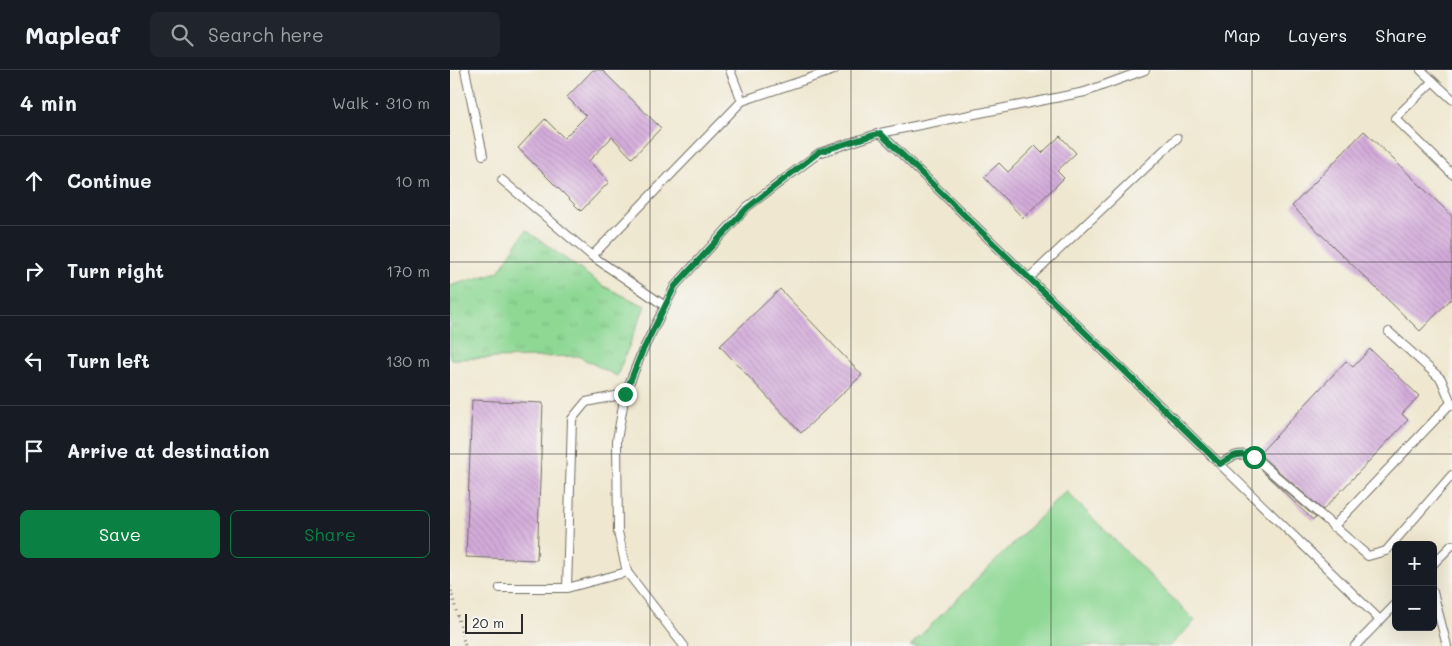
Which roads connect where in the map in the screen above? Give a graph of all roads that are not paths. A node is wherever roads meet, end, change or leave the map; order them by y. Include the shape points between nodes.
1 (465, 70) edge
2 (730, 70) edge
3 (834, 70) edge
4 (1145, 70) edge
5 (1421, 70) edge
6 (1433, 81) junction
7 (1452, 99) edge
8 (742, 101) junction
9 (880, 133) junction
10 (1177, 138) dead end
11 (483, 155) dead end
12 (1452, 174) edge
13 (502, 180) dead end
14 (592, 256) junction
15 (1029, 278) junction
16 (665, 306) junction
17 (1389, 332) dead end
18 (625, 394) junction
19 (1451, 404) edge
20 (1220, 464) junction
21 (1452, 475) edge
22 (1333, 527) junction
23 (1452, 545) edge
24 (1437, 560) edge
25 (627, 572) junction
26 (500, 588) dead end
27 (567, 588) junction
28 (1437, 607) edge
29 (1392, 608) edge
30 (1380, 620) junction
31 (684, 646) edge
32 (1355, 646) edge
33 (1447, 646) edge

1 - 11 lane
2 - 8 lane
3 - 8 lane
4 - 9 lane via 1085,92
5 - 6 lane
6 - 7 lane
6 - 12 lane via 1394,118
8 - 14 lane
9 - 15 lane
9 - 16 lane via 819,152 747,208 675,286
10 - 15 lane
13 - 14 lane
14 - 16 lane
15 - 20 lane
16 - 18 lane
17 - 19 lane via 1440,379
18 - 25 lane via 617,440 618,532
18 - 27 lane via 586,402 572,419
19 - 22 lane
20 - 22 lane via 1244,453 1254,457
20 - 30 lane
21 - 22 lane via 1386,551 1368,556
23 - 24 lane
25 - 27 lane
25 - 31 lane
26 - 27 lane
28 - 33 lane
29 - 30 lane
30 - 32 lane

